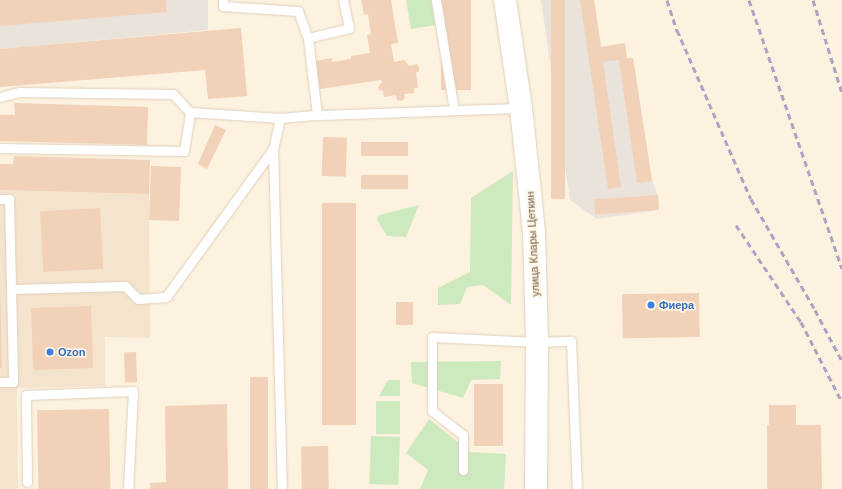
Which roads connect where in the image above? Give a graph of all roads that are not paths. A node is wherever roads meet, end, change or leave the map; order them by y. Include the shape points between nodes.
1 (222, 0) edge
2 (343, 0) edge
3 (436, 0) edge
4 (504, 0) edge
5 (308, 38) junction
6 (0, 97) edge
7 (521, 108) junction
8 (454, 110) junction
9 (190, 112) junction
10 (316, 115) junction
11 (280, 118) junction
12 (0, 148) edge
13 (273, 149) junction
14 (0, 199) edge
15 (12, 289) junction
16 (537, 342) junction
17 (0, 382) edge
18 (463, 470) dead end
19 (27, 482) dead end
20 (128, 489) edge
21 (282, 489) edge
22 (536, 489) edge
23 (577, 489) edge

1 - 5 lane via 223,6 298,11
2 - 5 lane via 348,28
3 - 8 lane
4 - 7 street, улица Клары Цеткин
5 - 10 lane
6 - 9 lane via 19,92 173,94
7 - 8 lane
7 - 16 street, улица Клары Цеткин via 534,232
8 - 10 lane
9 - 11 lane
9 - 12 lane via 184,151
10 - 11 lane
11 - 13 lane
13 - 15 lane via 166,297 138,299 125,286
13 - 21 lane
14 - 15 lane via 9,199
15 - 17 lane via 13,382
16 - 18 lane via 432,337 432,411 463,435
16 - 22 street, улица Клары Цеткин
16 - 23 lane via 572,341
19 - 20 lane via 26,395 133,391

